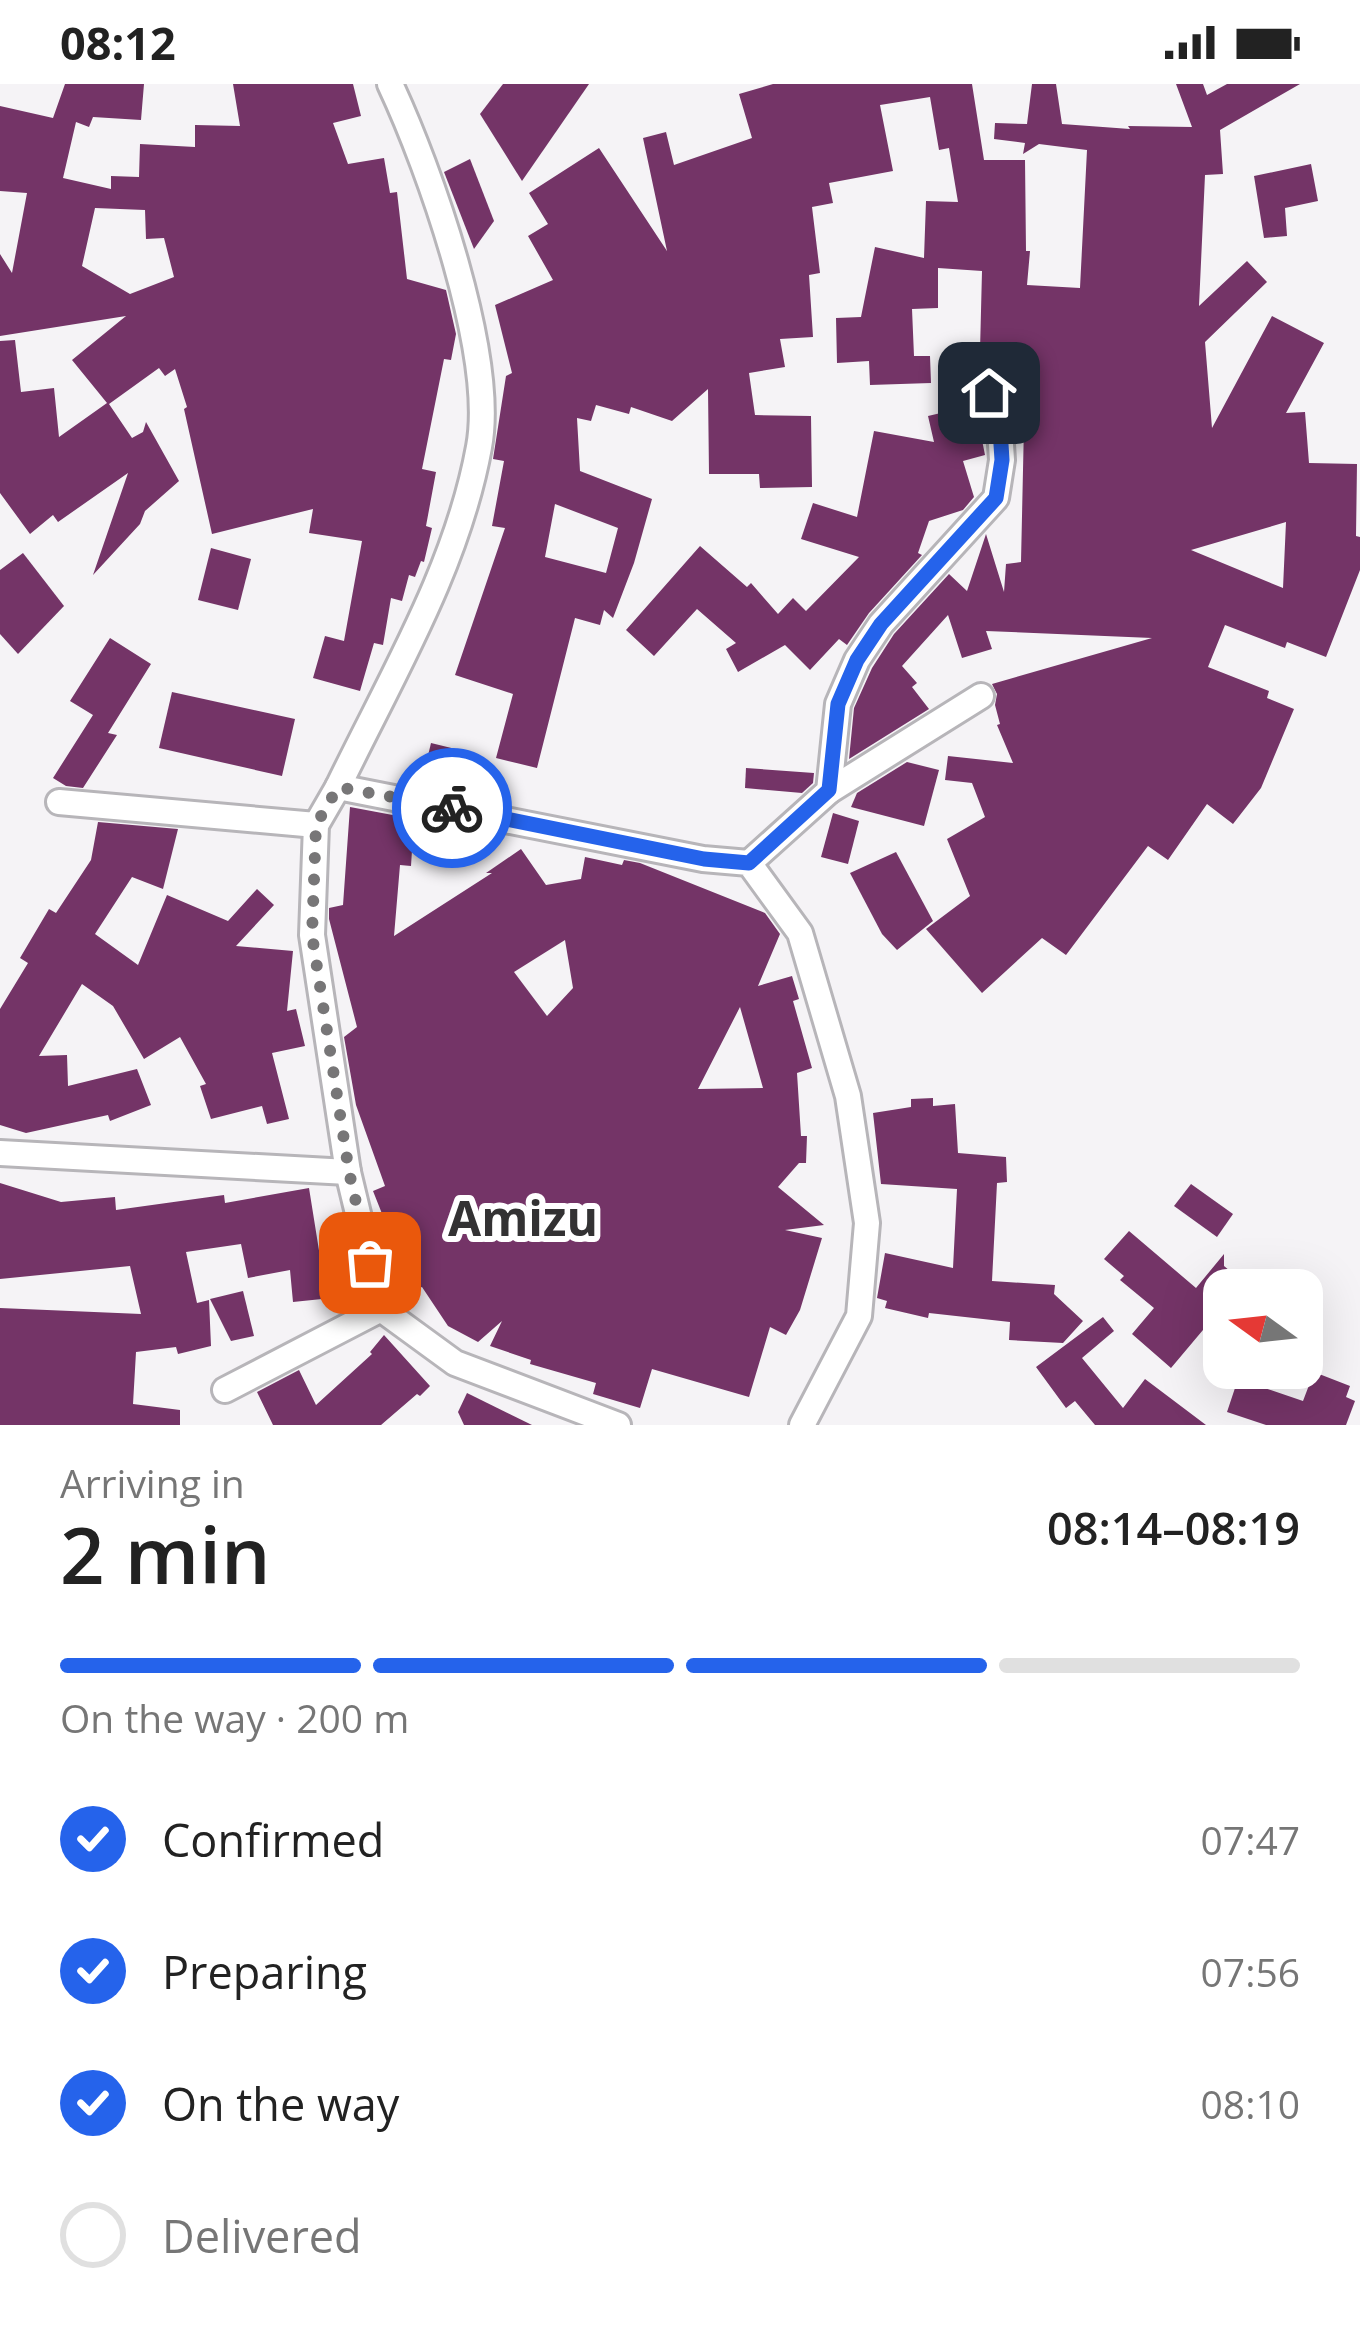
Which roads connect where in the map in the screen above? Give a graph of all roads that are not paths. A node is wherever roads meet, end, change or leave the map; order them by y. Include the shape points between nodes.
1 (390, 84) edge
2 (989, 393) dead end
3 (981, 696) dead end
4 (338, 787) junction
5 (829, 790) junction
6 (59, 802) dead end
7 (316, 825) junction
8 (749, 863) junction
9 (0, 1153) edge
10 (349, 1172) junction
11 (380, 1309) junction
12 (225, 1390) dead end
13 (617, 1425) edge
14 (802, 1425) edge

1 - 4 street via 456,262 482,386 480,443 455,544
2 - 5 street via 1000,429 996,498 857,660 838,704
3 - 5 street
4 - 7 street
4 - 8 street
5 - 8 street
6 - 7 street
7 - 10 street via 312,935
8 - 14 street via 800,933 848,1096 867,1222 860,1316
9 - 10 street
10 - 11 street
11 - 12 street
11 - 13 street via 455,1363

